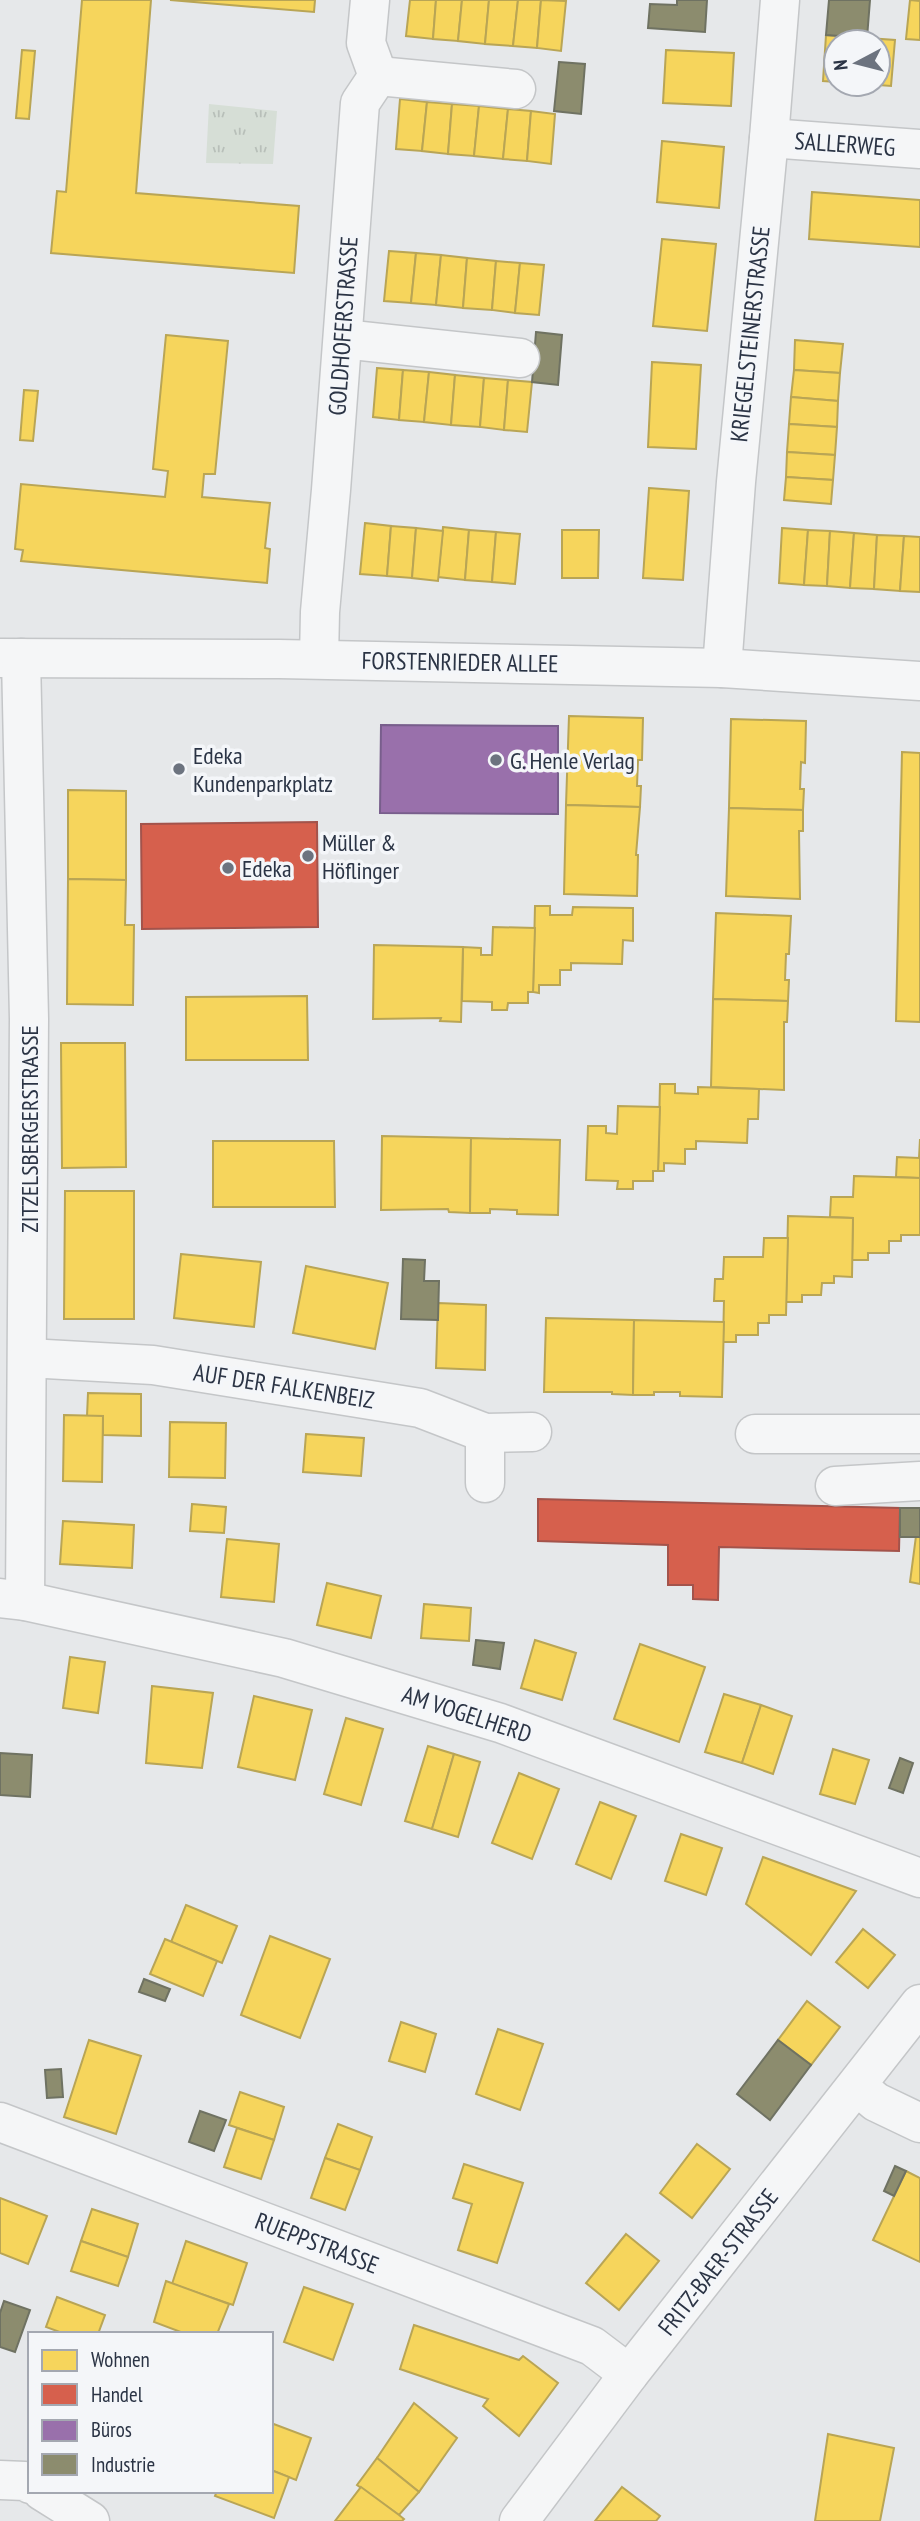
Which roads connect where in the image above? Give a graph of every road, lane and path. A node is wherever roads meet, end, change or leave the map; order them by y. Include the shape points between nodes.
1 (370, 0) edge
2 (780, 0) edge
3 (378, 76) junction
4 (516, 89) dead end
5 (769, 138) junction
6 (920, 149) edge
7 (343, 339) junction
8 (520, 358) dead end
9 (11, 658) edge
10 (319, 659) junction
11 (722, 668) junction
12 (920, 681) edge
13 (28, 1358) junction
14 (532, 1432) dead end
15 (485, 1433) junction
16 (755, 1433) dead end
17 (920, 1434) edge
18 (920, 1481) edge
19 (485, 1483) dead end
20 (835, 1486) dead end
21 (13, 1599) edge
22 (920, 1878) edge
23 (920, 2004) edge
24 (857, 2086) junction
25 (0, 2122) edge
26 (920, 2123) edge
27 (629, 2374) junction
28 (0, 2480) edge
29 (28, 2483) edge
30 (44, 2493) edge
31 (90, 2521) edge
32 (519, 2521) edge

1 - 3 street via 366,43
2 - 5 street, KRIEGELSTEINERSTRASSE
3 - 4 street
3 - 7 street, GOLDHOFERSTRASSE via 360,103
5 - 6 street, SALLERWEG
5 - 11 street, KRIEGELSTEINERSTRASSE
7 - 8 street
7 - 10 street, GOLDHOFERSTRASSE
9 - 10 street, FORSTENRIEDER ALLEE
9 - 13 street, ZITZELSBERGERSTRASSE via 29,1020
10 - 11 street, FORSTENRIEDER ALLEE
11 - 12 street, FORSTENRIEDER ALLEE
13 - 15 street, AUF DER FALKENBEIZ via 167,1367 420,1408
13 - 21 street, ZITZELSBERGERSTRASSE
14 - 15 street
15 - 19 street
16 - 17 street
18 - 20 street
21 - 22 street, AM VOGELHERD via 284,1658 500,1723
23 - 24 street, FRITZ-BAER-STRASSE
24 - 26 street via 876,2102
24 - 27 street, FRITZ-BAER-STRASSE
25 - 27 street, RUEPPSTRASSE via 592,2346
27 - 32 street, FRITZ-BAER-STRASSE
28 - 29 street
30 - 31 street

